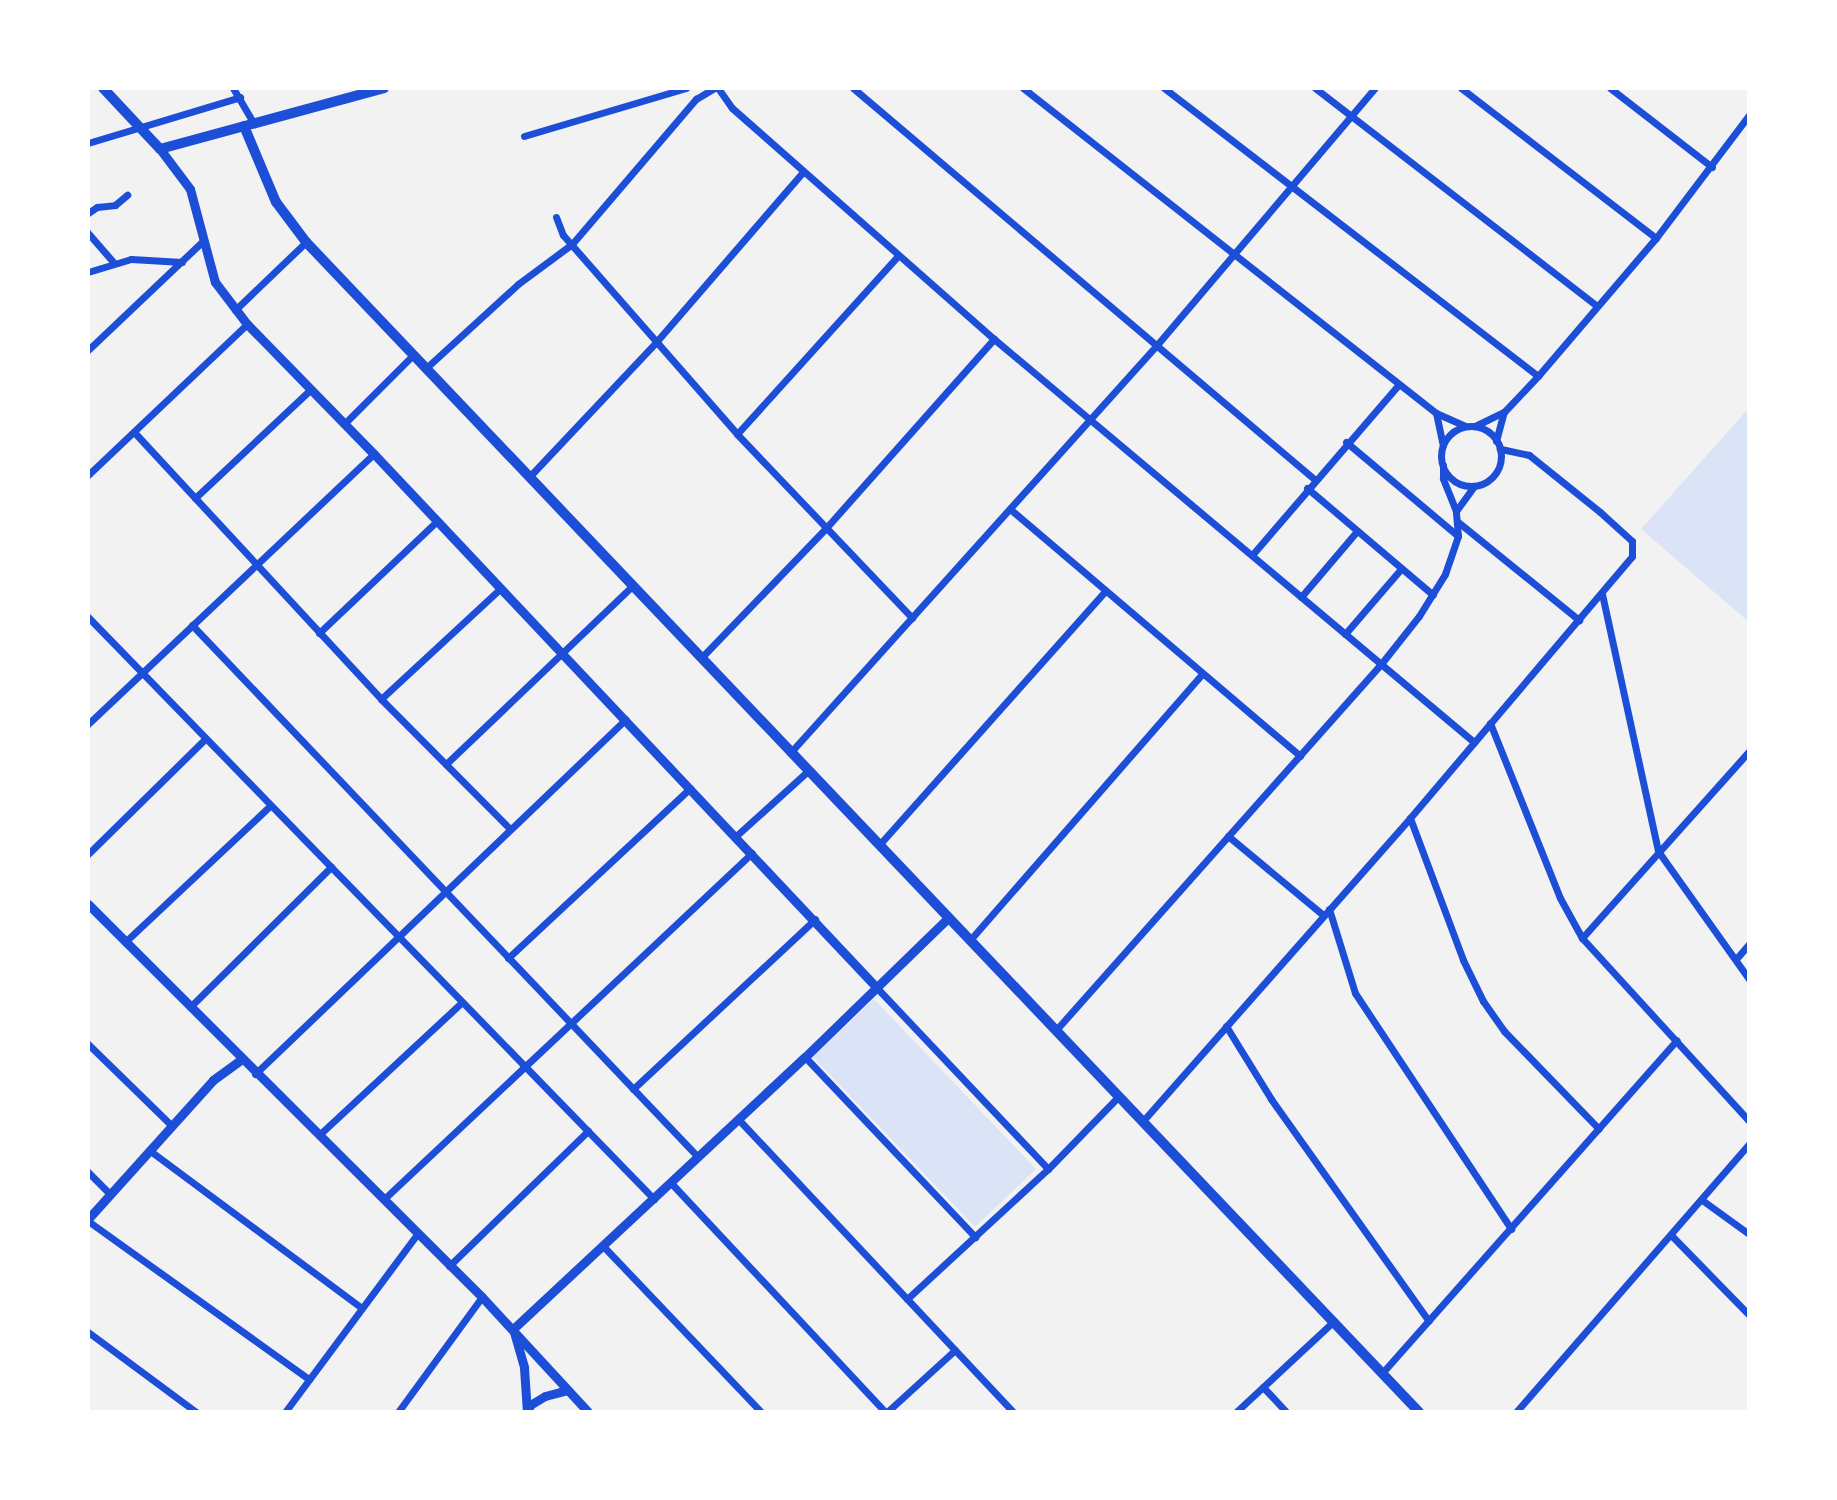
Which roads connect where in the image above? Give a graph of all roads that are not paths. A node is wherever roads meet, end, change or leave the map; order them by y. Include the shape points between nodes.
1 (103, 88) edge
2 (233, 88) edge
3 (384, 88) edge
4 (688, 88) edge
5 (716, 88) edge
6 (853, 88) edge
7 (1023, 88) edge
8 (1164, 88) edge
9 (1315, 88) edge
10 (1375, 88) edge
11 (1461, 88) edge
12 (1610, 88) edge
13 (348, 93) edge
14 (240, 97) junction
15 (696, 99) junction
16 (1749, 115) edge
17 (1350, 116) junction
18 (249, 125) junction
19 (139, 126) junction
20 (524, 136) dead end
21 (88, 143) edge
22 (160, 149) junction
23 (1712, 167) junction
24 (803, 172) junction
25 (1292, 187) junction
26 (127, 195) dead end
27 (88, 213) edge
28 (556, 217) dead end
29 (88, 233) edge
30 (1656, 238) junction
31 (204, 240) junction
32 (306, 242) junction
33 (572, 244) junction
34 (899, 255) junction
35 (1233, 256) junction
36 (182, 262) junction
37 (114, 263) junction
38 (88, 272) edge
39 (1597, 306) junction
40 (235, 310) junction
41 (247, 324) junction
42 (994, 339) junction
43 (657, 341) junction
44 (1156, 346) junction
45 (88, 350) edge
46 (412, 356) junction
47 (425, 369) junction
48 (1538, 376) junction
49 (1399, 384) junction
50 (311, 389) junction
51 (1504, 412) junction
52 (1436, 413) junction
53 (1091, 419) junction
54 (344, 424) junction
55 (1465, 426) junction
56 (1475, 426) junction
57 (134, 432) junction
58 (737, 434) junction
59 (1346, 442) junction
60 (1443, 445) junction
61 (1498, 445) junction
62 (374, 454) junction
63 (1443, 465) junction
64 (88, 475) edge
65 (530, 476) junction
66 (1314, 479) junction
67 (1474, 486) junction
68 (1307, 488) junction
69 (195, 498) junction
70 (1010, 509) junction
71 (1456, 511) junction
72 (437, 521) junction
73 (1458, 522) junction
74 (826, 528) junction
75 (1357, 531) junction
76 (1458, 536) junction
77 (1252, 555) junction
78 (258, 563) junction
79 (1401, 569) junction
80 (633, 585) junction
81 (501, 588) junction
82 (1105, 591) junction
83 (1602, 594) junction
84 (1433, 595) junction
85 (1301, 597) junction
86 (88, 617) edge
87 (912, 618) junction
88 (1579, 620) junction
89 (192, 625) junction
90 (319, 633) junction
91 (1345, 634) junction
92 (561, 651) junction
93 (701, 658) junction
94 (1381, 664) junction
95 (141, 673) junction
96 (1201, 675) junction
97 (381, 699) junction
98 (626, 719) junction
99 (1490, 723) junction
100 (88, 724) edge
101 (205, 739) junction
102 (1474, 742) junction
103 (1749, 751) edge
104 (790, 753) junction
105 (1300, 756) junction
106 (446, 764) junction
107 (808, 771) junction
108 (690, 788) junction
109 (270, 806) junction
110 (1410, 818) junction
111 (509, 828) junction
112 (736, 836) junction
113 (1228, 836) junction
114 (879, 845) junction
115 (1658, 851) junction
116 (752, 853) junction
117 (88, 854) edge
118 (331, 867) junction
119 (446, 892) junction
120 (88, 904) edge
121 (1326, 912) junction
122 (948, 918) junction
123 (815, 919) junction
124 (398, 936) junction
125 (1582, 938) junction
126 (970, 940) junction
127 (125, 942) junction
128 (1749, 944) edge
129 (508, 958) junction
130 (1736, 959) junction
131 (1749, 979) edge
132 (877, 988) junction
133 (462, 1002) junction
134 (190, 1007) junction
135 (569, 1022) junction
136 (1226, 1026) junction
137 (1056, 1030) junction
138 (1677, 1040) junction
139 (88, 1044) edge
140 (805, 1057) junction
141 (241, 1060) junction
142 (524, 1066) junction
143 (255, 1074) junction
144 (633, 1089) junction
145 (1118, 1097) junction
146 (739, 1120) junction
147 (1749, 1121) edge
148 (1142, 1122) junction
149 (171, 1125) junction
150 (1599, 1129) junction
151 (588, 1131) junction
152 (319, 1135) junction
153 (1749, 1144) edge
154 (149, 1150) junction
155 (698, 1157) junction
156 (1048, 1169) junction
157 (88, 1172) edge
158 (671, 1183) junction
159 (110, 1194) junction
160 (384, 1199) junction
161 (654, 1199) junction
162 (1702, 1200) junction
163 (88, 1220) edge
164 (1511, 1229) junction
165 (418, 1233) junction
166 (1749, 1234) edge
167 (1671, 1235) junction
168 (975, 1237) junction
169 (604, 1247) junction
170 (449, 1266) junction
171 (482, 1297) junction
172 (907, 1299) junction
173 (362, 1308) junction
174 (1749, 1315) edge
175 (1334, 1320) junction
176 (1429, 1321) junction
177 (513, 1329) junction
178 (88, 1332) edge
179 (955, 1350) junction
180 (1383, 1372) junction
181 (309, 1379) junction
182 (1263, 1387) junction
183 (567, 1390) junction
184 (196, 1412) edge
185 (285, 1412) edge
186 (398, 1412) edge
187 (528, 1412) edge
188 (588, 1412) edge
189 (761, 1412) edge
190 (886, 1412) edge
191 (1013, 1412) edge
192 (1236, 1412) edge
193 (1286, 1412) edge
194 (1419, 1412) edge
195 (1516, 1412) edge

1 - 19 main road
2 - 14 street
3 - 13 main road
4 - 15 street
4 - 20 street
5 - 15 street
5 - 24 street
6 - 44 street
7 - 35 street
8 - 25 street
9 - 17 street
10 - 17 street
11 - 30 street
12 - 23 street
13 - 18 main road
14 - 18 street
14 - 19 street
15 - 33 street
16 - 23 street
17 - 25 street
17 - 39 street
18 - 22 main road
18 - 32 main road via 276,202
19 - 21 street
19 - 22 main road
22 - 31 street via 190,189
23 - 30 street
24 - 34 street
24 - 43 street
25 - 35 street
25 - 48 street
26 - 27 street via 115,205
28 - 33 street
29 - 37 street
30 - 39 street
31 - 36 street
31 - 40 street via 215,282
32 - 40 street
32 - 46 main road
33 - 43 street
33 - 47 street via 518,284
34 - 42 street
34 - 58 street
35 - 44 street
35 - 49 street
36 - 37 street
36 - 45 street
37 - 38 street
39 - 48 street
40 - 41 street
41 - 50 street
41 - 57 street
42 - 53 street
42 - 74 street
43 - 58 street
43 - 65 street
44 - 53 street
44 - 66 street
46 - 47 main road
46 - 54 street
47 - 65 main road
48 - 51 street
49 - 52 street
49 - 59 street
50 - 54 street
50 - 69 street
51 - 56 street
51 - 61 street
52 - 55 street
52 - 60 street
53 - 70 street
53 - 77 street
54 - 62 street
55 - 56 street
55 - 60 street
56 - 61 street
57 - 64 street
57 - 69 street
58 - 74 street
59 - 66 street
59 - 76 street
60 - 63 street
61 - 67 street via 1500,463 1493,476
61 - 83 street via 1529,455 1632,541 1632,556
62 - 72 street
62 - 78 street
63 - 67 street via 1454,481
63 - 71 street
65 - 80 main road
66 - 68 street
67 - 71 street
68 - 75 street
68 - 77 street
69 - 78 street
70 - 82 street
70 - 87 street
71 - 73 street
72 - 81 street
72 - 90 street
73 - 76 street
73 - 88 street
74 - 87 street
74 - 93 street
75 - 79 street
75 - 85 street
76 - 84 street
77 - 85 street
78 - 89 street
78 - 90 street
79 - 84 street
79 - 91 street
80 - 92 street
80 - 93 main road
81 - 92 street
81 - 97 street
82 - 96 street
82 - 114 street
83 - 88 street
83 - 115 street
84 - 94 street
85 - 91 street
86 - 95 street
87 - 104 street
88 - 99 street
89 - 95 street
89 - 119 street
90 - 97 street
91 - 94 street
92 - 98 street
92 - 106 street
93 - 104 main road
94 - 102 street
94 - 105 street
95 - 100 street
95 - 101 street
96 - 105 street
96 - 126 street
97 - 106 street
98 - 108 street
98 - 111 street
99 - 102 street
99 - 125 street via 1560,898
101 - 109 street
101 - 117 street
102 - 110 street
103 - 115 street
104 - 107 main road
105 - 113 street
106 - 111 street
107 - 112 street
107 - 114 main road
108 - 112 street
108 - 129 street
109 - 118 street
109 - 127 street
110 - 121 street
110 - 150 street via 1483,1001 1504,1031
111 - 119 street
112 - 116 street
113 - 121 street
113 - 137 street
114 - 122 main road
115 - 125 street
115 - 130 street
116 - 123 street
116 - 135 street
118 - 124 street
118 - 134 street
119 - 124 street
119 - 129 street
120 - 127 street
121 - 136 street
121 - 164 street via 1355,993
122 - 126 main road
122 - 132 street
123 - 132 street
123 - 144 street
124 - 133 street
124 - 143 street
125 - 138 street
126 - 137 main road
127 - 134 street
128 - 130 street
129 - 135 street
130 - 131 street
132 - 140 street
132 - 156 street
133 - 142 street
133 - 152 street
134 - 141 street
135 - 142 street
135 - 144 street
136 - 148 street
136 - 176 street via 1271,1099
137 - 145 main road
138 - 147 street
138 - 150 street
139 - 149 street
140 - 146 street
140 - 168 street
141 - 143 street
141 - 149 street via 213,1080
142 - 151 street
142 - 160 street
143 - 152 street
144 - 155 street
145 - 148 main road
145 - 156 street
146 - 155 street
146 - 172 street
148 - 175 main road
149 - 154 street
150 - 164 street
151 - 161 street
151 - 170 street
152 - 160 street
153 - 162 street
154 - 159 street
154 - 173 street
155 - 158 street
156 - 168 street
157 - 159 street
158 - 161 street
158 - 190 street
159 - 163 street
160 - 165 street
161 - 169 street
162 - 166 street
162 - 167 street
163 - 181 street
164 - 176 street
165 - 170 street
165 - 173 street
167 - 174 street
167 - 195 street
168 - 172 street
169 - 177 street
169 - 189 street
170 - 171 street
171 - 177 street
171 - 186 street
172 - 179 street
173 - 181 street
175 - 180 main road
175 - 182 street
176 - 180 street
177 - 183 street
177 - 187 street
178 - 184 street
179 - 190 street
179 - 191 street
180 - 194 main road
181 - 185 street
182 - 192 street
182 - 193 street
183 - 187 street via 545,1396
183 - 188 street

